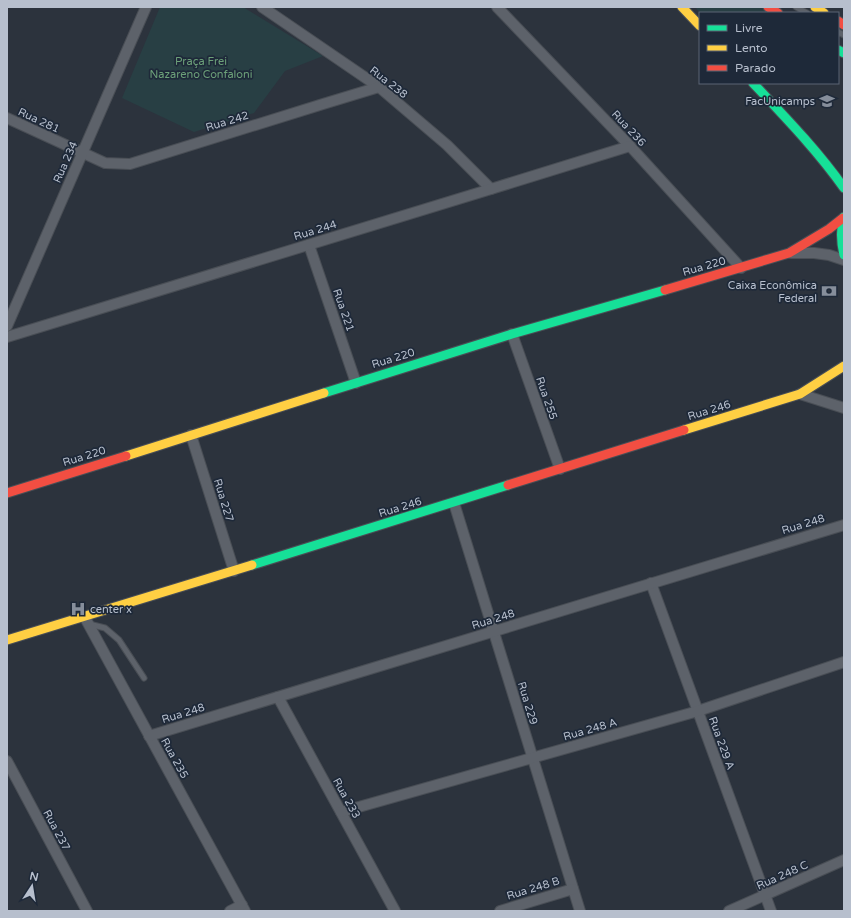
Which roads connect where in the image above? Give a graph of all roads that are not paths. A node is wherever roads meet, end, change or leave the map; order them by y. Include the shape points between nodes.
1 (146, 7) edge
2 (262, 7) edge
3 (496, 7) edge
4 (682, 7) edge
5 (796, 7) edge
6 (805, 12) edge
7 (699, 25) edge
8 (754, 84) edge
9 (379, 87) junction
10 (7, 118) edge
11 (630, 146) junction
12 (82, 153) junction
13 (844, 188) edge
14 (491, 189) junction
15 (844, 217) edge
16 (309, 245) junction
17 (789, 253) junction
18 (844, 255) edge
19 (844, 260) edge
20 (741, 268) junction
21 (7, 326) edge
22 (512, 334) junction
23 (7, 337) edge
24 (844, 366) edge
25 (356, 383) junction
26 (800, 394) junction
27 (844, 408) edge
28 (191, 436) junction
29 (560, 470) junction
30 (7, 494) edge
31 (454, 503) junction
32 (844, 525) edge
33 (234, 571) junction
34 (651, 583) junction
35 (86, 620) junction
36 (493, 631) junction
37 (7, 640) edge
38 (844, 662) edge
39 (144, 678) dead end
40 (278, 697) junction
41 (698, 711) junction
42 (149, 736) junction
43 (532, 758) junction
44 (7, 761) edge
45 (341, 812) junction
46 (844, 860) edge
47 (573, 889) junction
48 (765, 895) junction
49 (243, 908) edge
50 (87, 911) edge
51 (230, 911) edge
52 (395, 911) edge
53 (500, 911) edge
54 (580, 911) edge
55 (729, 911) edge
56 (771, 911) edge

1 - 12 street, Rua 234
2 - 9 street, Rua 238
3 - 11 street, Rua 236
4 - 7 street
5 - 6 lane
8 - 13 street via 818,153
9 - 12 street, Rua 242 via 130,164 105,163
9 - 14 street, Rua 238 via 447,145
10 - 12 street, Rua 281
11 - 14 street, Rua 244
11 - 20 street, Rua 236
12 - 21 street, Rua 234
14 - 16 street, Rua 244
15 - 17 street, Rua 220
15 - 18 street via 841,228
16 - 23 street, Rua 244
16 - 25 street, Rua 221
17 - 19 street, Rua 220 via 814,253
17 - 20 street, Rua 220
20 - 22 street, Rua 220
22 - 25 street, Rua 220
22 - 29 street, Rua 255
24 - 26 street, Rua 246
25 - 28 street, Rua 220
26 - 27 street
26 - 29 street, Rua 246
28 - 30 street, Rua 220
28 - 33 street, Rua 227
29 - 31 street, Rua 246
31 - 33 street, Rua 246
31 - 36 street, Rua 229
32 - 34 street, Rua 248
33 - 35 street, Rua 246
34 - 36 street, Rua 248
34 - 41 street, Rua 229 A
35 - 37 street, Rua 246
35 - 39 lane via 104,628 119,640
35 - 42 street, Rua 235
36 - 40 street, Rua 248
36 - 43 street, Rua 229
38 - 41 street, Rua 248 A
40 - 42 street, Rua 248
40 - 45 street, Rua 233
41 - 43 street, Rua 248 A
41 - 48 street, Rua 229 A
42 - 49 street, Rua 235
43 - 45 street, Rua 248 A
43 - 47 street, Rua 229
44 - 50 street, Rua 237
45 - 52 street, Rua 233
46 - 48 street, Rua 248 C
47 - 53 street, Rua 248 B
47 - 54 street, Rua 229
48 - 55 street, Rua 248 C
48 - 56 street, Rua 229 A
49 - 51 street

